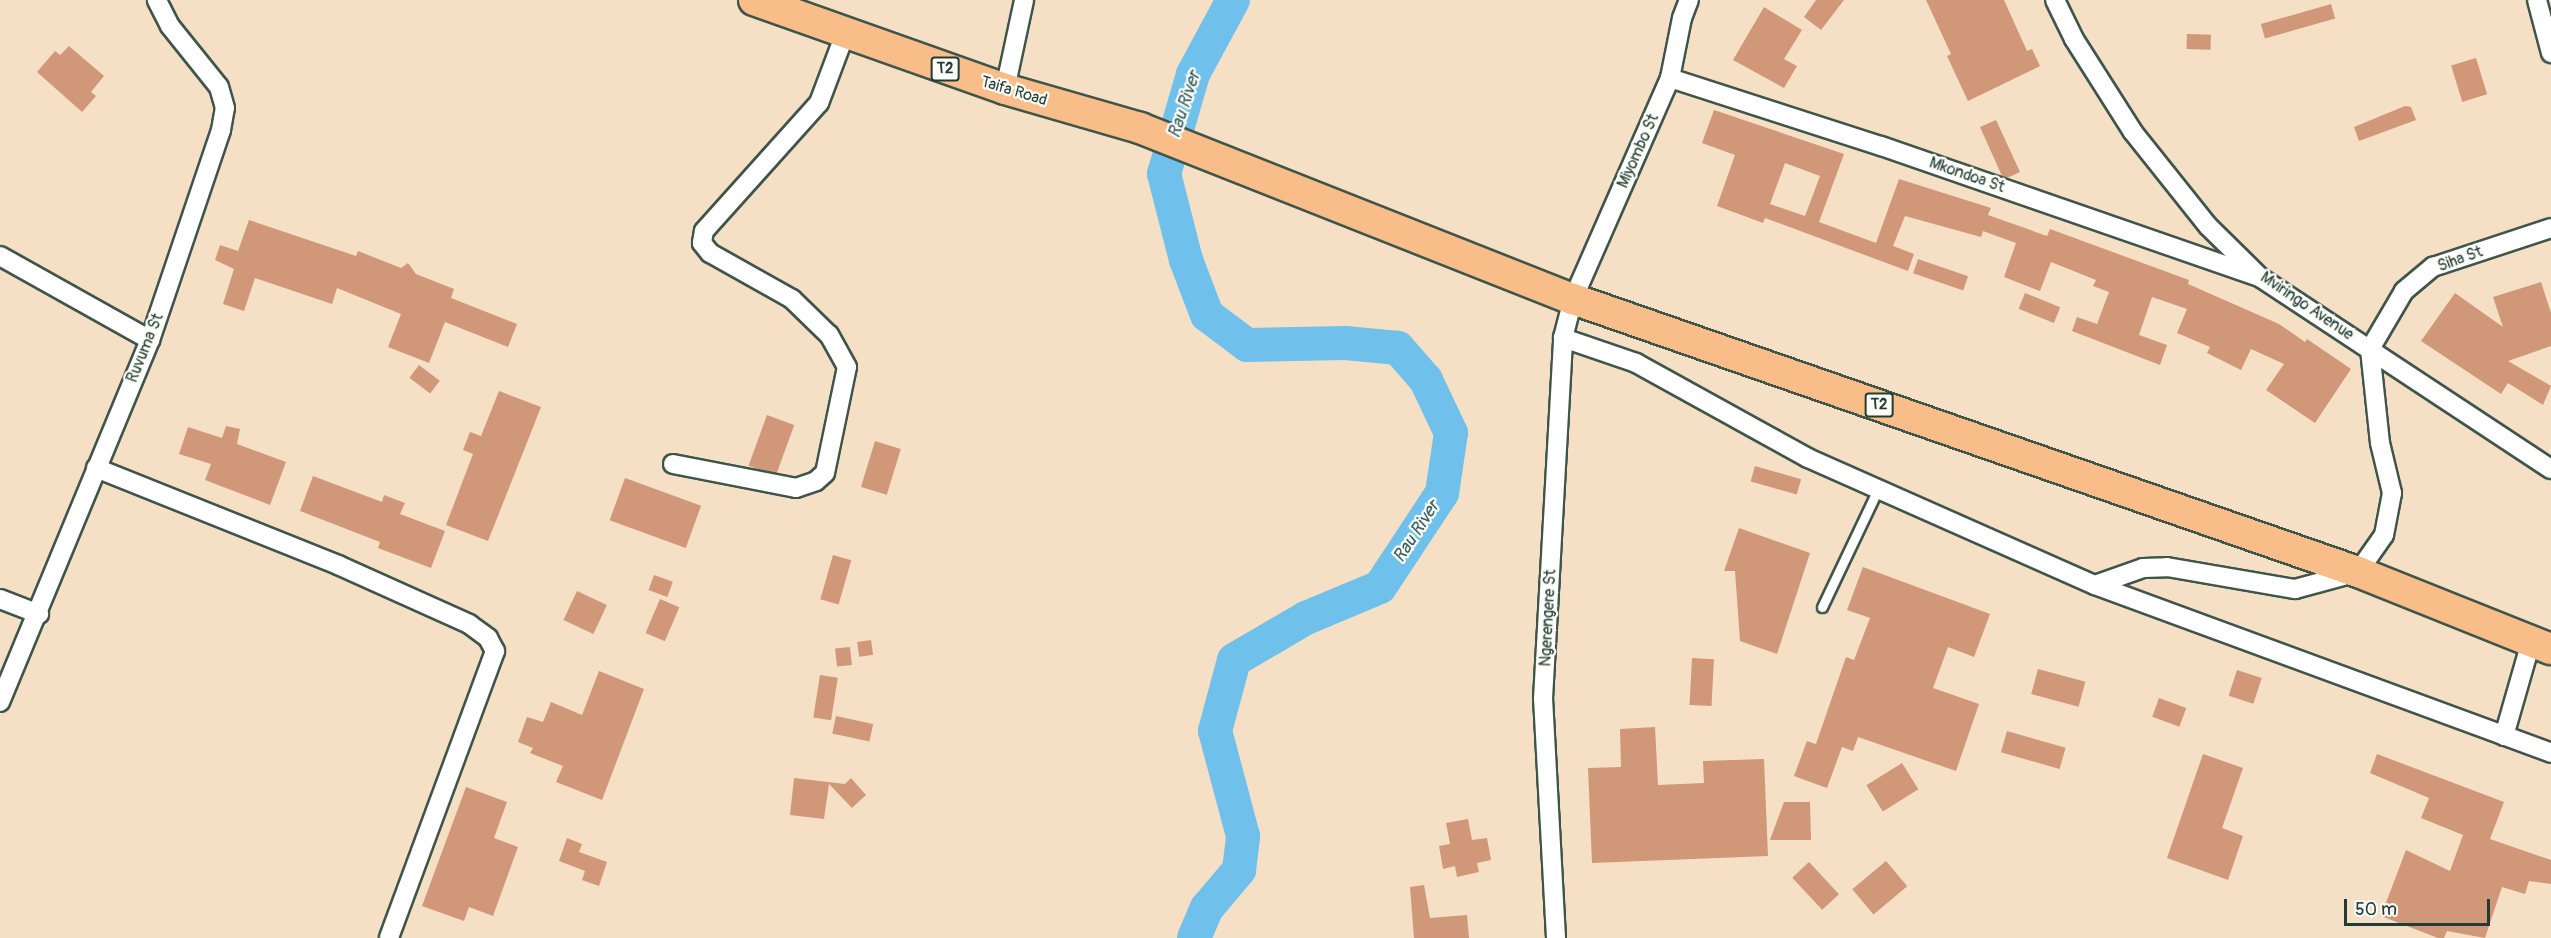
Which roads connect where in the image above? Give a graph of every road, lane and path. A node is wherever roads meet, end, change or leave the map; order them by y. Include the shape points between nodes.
1 (157, 0) edge
2 (754, 0) edge
3 (1024, 0) edge
4 (1689, 0) edge
5 (2055, 0) edge
6 (2537, 0) edge
7 (845, 34) junction
8 (2551, 53) edge
9 (1670, 78) junction
10 (1005, 90) junction
11 (2551, 228) edge
12 (0, 256) edge
13 (2261, 278) junction
14 (1572, 298) junction
15 (1563, 338) junction
16 (150, 340) junction
17 (2370, 349) junction
18 (674, 464) dead end
19 (96, 468) junction
20 (2551, 469) edge
21 (1877, 491) junction
22 (2358, 572) junction
23 (2095, 585) junction
24 (0, 599) edge
25 (1822, 607) dead end
26 (39, 614) junction
27 (2541, 646) edge
28 (0, 702) edge
29 (2504, 736) junction
30 (2551, 753) edge
31 (389, 938) edge
32 (1556, 938) edge

1 - 16 street, Ruvuma St via 170,26 208,69 225,108
2 - 7 highway, Taifa Road / T2
3 - 10 street
4 - 9 street, Miyombo St
5 - 13 street, Mviringo Avenue via 2074,39 2133,132 2208,226
6 - 8 street
7 - 10 highway, Taifa Road / T2
7 - 18 street via 819,104 704,231 702,243 710,253 792,299 829,335 847,367 825,473 796,488
9 - 13 street, Mkondoa St via 1881,146
9 - 14 street, Miyombo St
10 - 14 highway, Taifa Road / T2 via 1140,128
11 - 17 street, Siha St via 2433,267 2404,291
12 - 16 street
13 - 17 street, Mviringo Avenue
14 - 15 street, Ngerengere St
14 - 22 highway, T2
15 - 21 street via 1636,363
15 - 32 street, Ngerengere St via 1543,699
16 - 19 street, Ruvuma St
17 - 20 street, Mviringo Avenue
17 - 22 street via 2380,443 2392,493 2384,535
19 - 26 street, Ruvuma St
19 - 31 street via 338,565 469,624 488,638 495,651
21 - 23 street
21 - 25 lane
22 - 23 street via 2295,589 2167,567 2143,568
22 - 27 highway, T2
23 - 29 street
24 - 26 street
26 - 28 street, Ruvuma St
27 - 29 street
29 - 30 street

